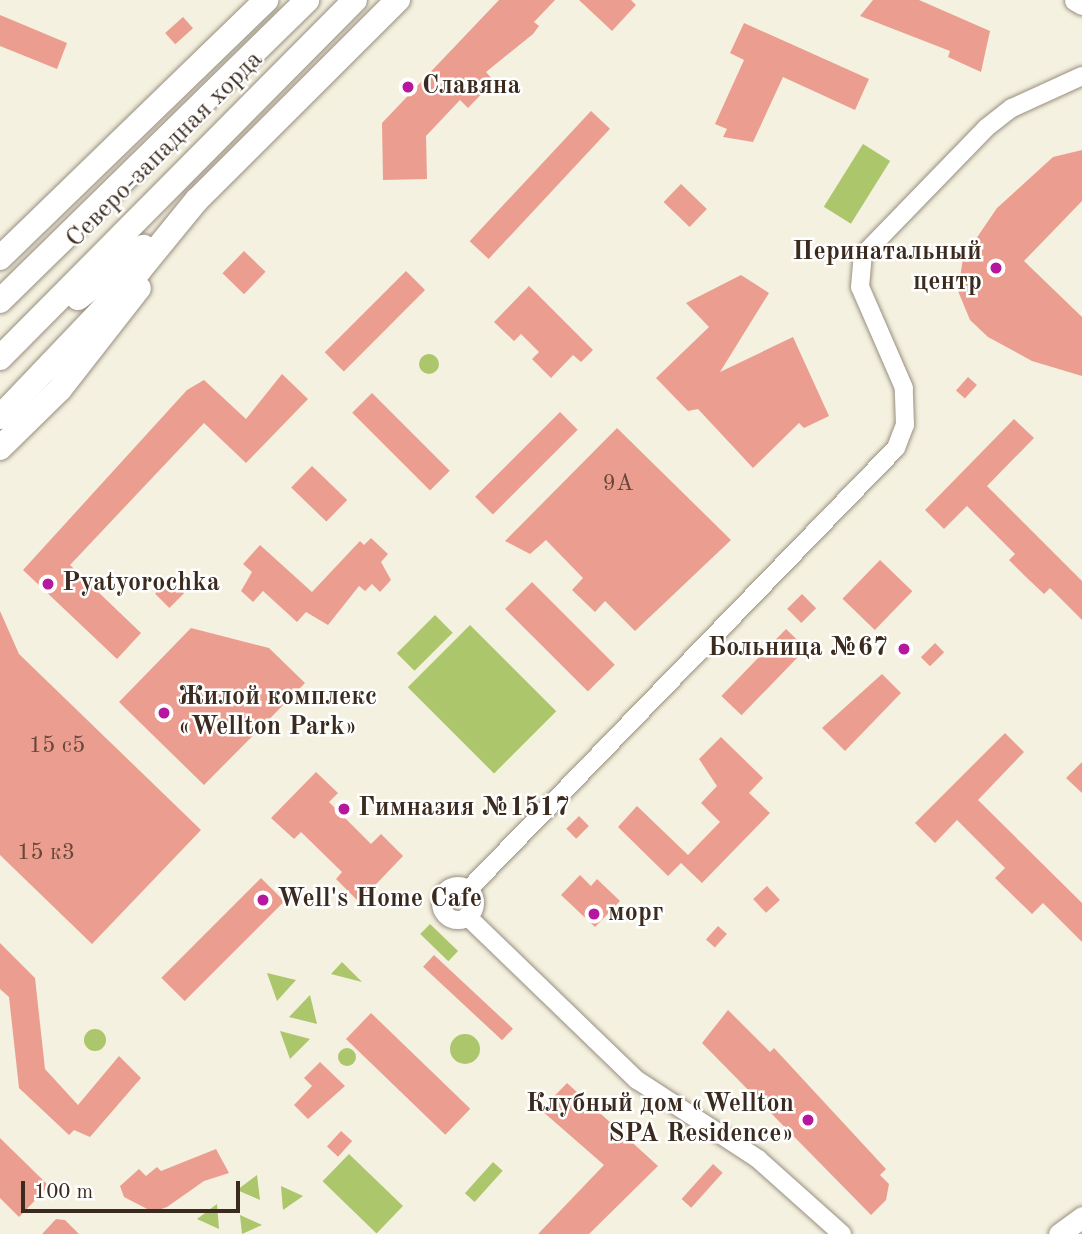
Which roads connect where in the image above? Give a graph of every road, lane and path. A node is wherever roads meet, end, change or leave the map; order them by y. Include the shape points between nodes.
1 (266, 0) edge
2 (307, 0) edge
3 (355, 0) edge
4 (398, 0) edge
5 (1075, 0) edge
6 (1082, 4) edge
7 (1082, 76) edge
8 (89, 172) junction
9 (197, 200) junction
10 (0, 258) edge
11 (0, 289) edge
12 (0, 301) edge
13 (9, 350) edge
14 (0, 417) edge
15 (0, 448) edge
16 (468, 890) junction
17 (467, 916) junction
18 (1082, 1217) edge
19 (842, 1234) edge
20 (1059, 1234) edge

1 - 8 main road
2 - 12 main road, Северо-западная хорда
3 - 13 main road, Северо-западная хорда
4 - 9 main road
5 - 6 street
7 - 16 street via 1012,108 986,128 863,255 860,287 904,388 905,425 896,448
8 - 10 main road
8 - 11 main road
9 - 13 main road via 118,269
9 - 14 main road via 139,271
9 - 15 main road via 107,335
16 - 17 street via 474,904
16 - 17 street via 450,888 441,900 451,918
17 - 19 street via 637,1080 758,1159
18 - 20 street

